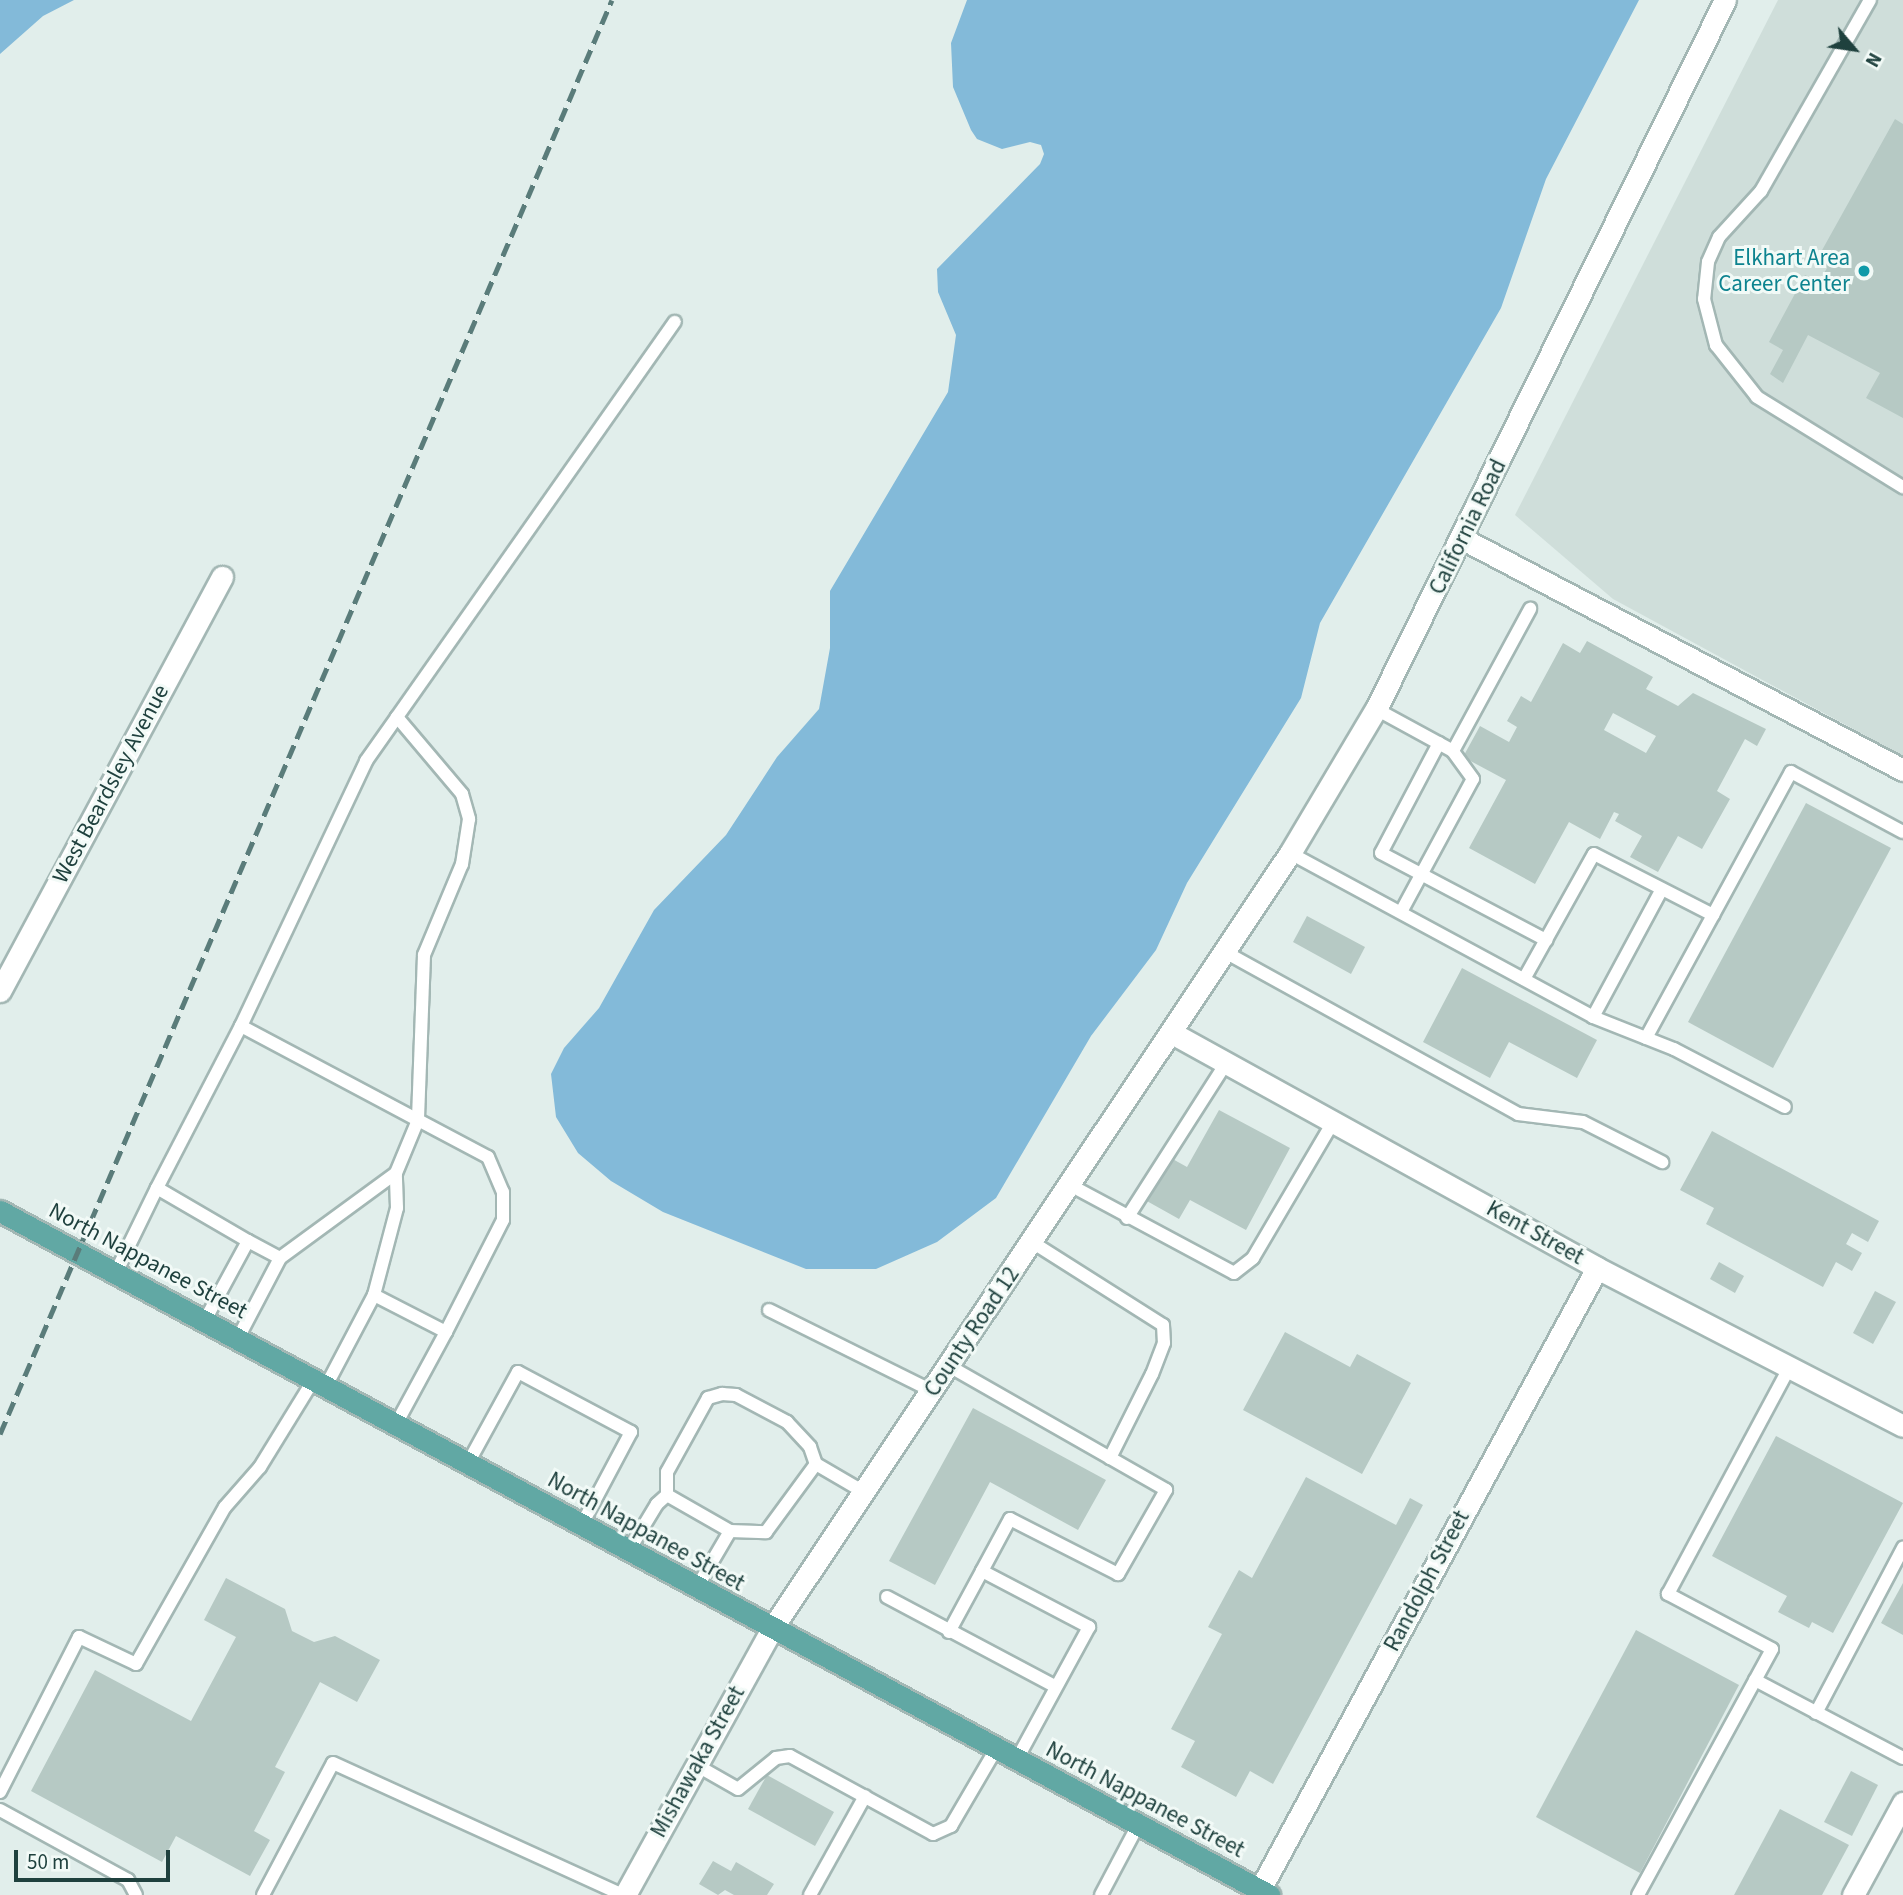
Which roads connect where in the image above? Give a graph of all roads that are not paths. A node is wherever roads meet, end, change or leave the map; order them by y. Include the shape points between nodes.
1 (1725, 0) edge
2 (1870, 0) edge
3 (675, 322) dead end
4 (1903, 487) edge
5 (1463, 539) junction
6 (222, 577) dead end
7 (1530, 609) dead end
8 (1376, 709) junction
9 (397, 717) junction
10 (1439, 743) junction
11 (1454, 751) junction
12 (1903, 770) edge
13 (1903, 832) edge
14 (1290, 853) junction
15 (1422, 874) junction
16 (1662, 889) junction
17 (1401, 912) junction
18 (1713, 915) junction
19 (1546, 940) junction
20 (1225, 952) junction
21 (1524, 979) junction
22 (0, 991) edge
23 (1593, 1017) junction
24 (241, 1026) junction
25 (1172, 1033) junction
26 (1646, 1038) junction
27 (1226, 1063) junction
28 (1785, 1107) dead end
29 (418, 1120) junction
30 (1333, 1122) junction
31 (1662, 1162) dead end
32 (396, 1173) junction
33 (1070, 1185) junction
34 (157, 1188) junction
35 (0, 1211) edge
36 (1127, 1218) junction
37 (248, 1241) junction
38 (1032, 1242) junction
39 (280, 1258) junction
40 (1597, 1268) junction
41 (116, 1272) junction
42 (374, 1295) junction
43 (769, 1310) dead end
44 (204, 1322) junction
45 (446, 1332) junction
46 (237, 1340) junction
47 (949, 1366) junction
48 (1790, 1366) junction
49 (319, 1384) junction
50 (932, 1391) junction
51 (395, 1426) junction
52 (1903, 1426) edge
53 (1110, 1458) junction
54 (816, 1464) junction
55 (467, 1465) junction
56 (864, 1492) junction
57 (667, 1495) junction
58 (581, 1526) junction
59 (730, 1531) junction
60 (1903, 1548) edge
61 (628, 1552) junction
62 (982, 1571) junction
63 (696, 1589) junction
64 (887, 1597) dead end
65 (771, 1630) junction
66 (949, 1632) junction
67 (1755, 1681) junction
68 (1056, 1687) junction
69 (1816, 1713) junction
70 (996, 1749) junction
71 (1903, 1758) edge
72 (1016, 1761) junction
73 (696, 1765) junction
74 (0, 1792) edge
75 (865, 1796) junction
76 (1903, 1803) edge
77 (0, 1810) edge
78 (1138, 1825) junction
79 (1262, 1893) edge
80 (1854, 1894) edge
81 (136, 1895) edge
82 (262, 1895) edge
83 (624, 1895) edge
84 (810, 1895) edge
85 (1101, 1895) edge
86 (1638, 1895) edge

1 - 5 street, California Road
2 - 4 lane via 1761,191 1719,237 1708,262 1704,299 1716,345 1757,397
3 - 9 lane
5 - 8 street, California Road
5 - 12 street
6 - 22 street, West Beardsley Avenue
7 - 11 lane
8 - 10 lane
8 - 14 street, California Road
9 - 24 lane via 366,761
9 - 29 lane via 462,794 469,819 462,864 424,955
10 - 11 lane
10 - 15 lane via 1381,853
11 - 15 lane via 1473,779
13 - 18 lane via 1791,772
14 - 17 lane
14 - 20 street, California Road
15 - 17 lane
15 - 19 lane
16 - 18 lane
16 - 19 lane via 1594,854
16 - 23 lane
17 - 21 lane
18 - 26 lane
19 - 21 lane
20 - 25 street, California Road
20 - 31 lane via 1518,1114 1583,1122
21 - 23 lane
23 - 26 lane
24 - 29 lane
24 - 34 lane
25 - 27 street, Kent Street
25 - 33 street, County Road 12
26 - 28 lane
27 - 30 street, Kent Street
27 - 36 lane
29 - 32 lane
29 - 45 lane via 488,1157 503,1192 503,1220
30 - 36 lane via 1242,1271 1219,1268
30 - 40 street, Kent Street
32 - 39 lane
32 - 42 lane via 397,1208
33 - 36 lane
33 - 38 street, County Road 12
34 - 37 lane
34 - 41 lane
35 - 41 main road, North Nappanee Street
37 - 39 lane
37 - 44 lane
38 - 47 street, County Road 12
38 - 53 lane via 1163,1325 1164,1343 1152,1374
39 - 46 lane
40 - 48 street, Kent Street
40 - 79 street, Randolph Street
41 - 44 main road, North Nappanee Street
42 - 45 lane
42 - 49 lane
43 - 50 lane
44 - 46 main road, North Nappanee Street
45 - 51 lane
46 - 49 main road, North Nappanee Street
47 - 50 street, County Road 12
47 - 53 lane
48 - 52 street, Kent Street
48 - 67 lane via 1668,1594 1772,1649
49 - 51 main road, North Nappanee Street
49 - 74 lane via 260,1467 225,1507 136,1664 79,1637
50 - 56 street, County Road 12
51 - 55 main road, North Nappanee Street
53 - 62 lane via 1166,1490 1118,1574 1010,1519
54 - 56 lane
54 - 57 lane via 810,1447 787,1422 736,1395 722,1394 708,1398 667,1472
54 - 59 lane via 766,1532
55 - 58 main road, North Nappanee Street
55 - 58 lane via 517,1371 631,1433
56 - 65 street, County Road 12
57 - 59 lane
57 - 61 lane
58 - 61 main road, North Nappanee Street
59 - 63 lane
60 - 69 lane
61 - 63 main road, North Nappanee Street
62 - 66 lane
62 - 68 lane via 1089,1627
63 - 65 main road, North Nappanee Street
64 - 66 lane
65 - 70 main road, North Nappanee Street
65 - 73 street, Mishawaka Street
66 - 68 lane
67 - 69 lane
67 - 86 lane
68 - 72 lane
69 - 71 lane
70 - 72 main road, North Nappanee Street
70 - 75 lane via 951,1826 942,1832 933,1834
72 - 78 main road, North Nappanee Street
73 - 75 lane via 738,1789 776,1758 790,1756
73 - 83 street, Mishawaka Street
75 - 84 lane
76 - 80 street
77 - 81 lane via 128,1880
78 - 79 main road, North Nappanee Street
78 - 85 lane
82 - 83 lane via 333,1763

